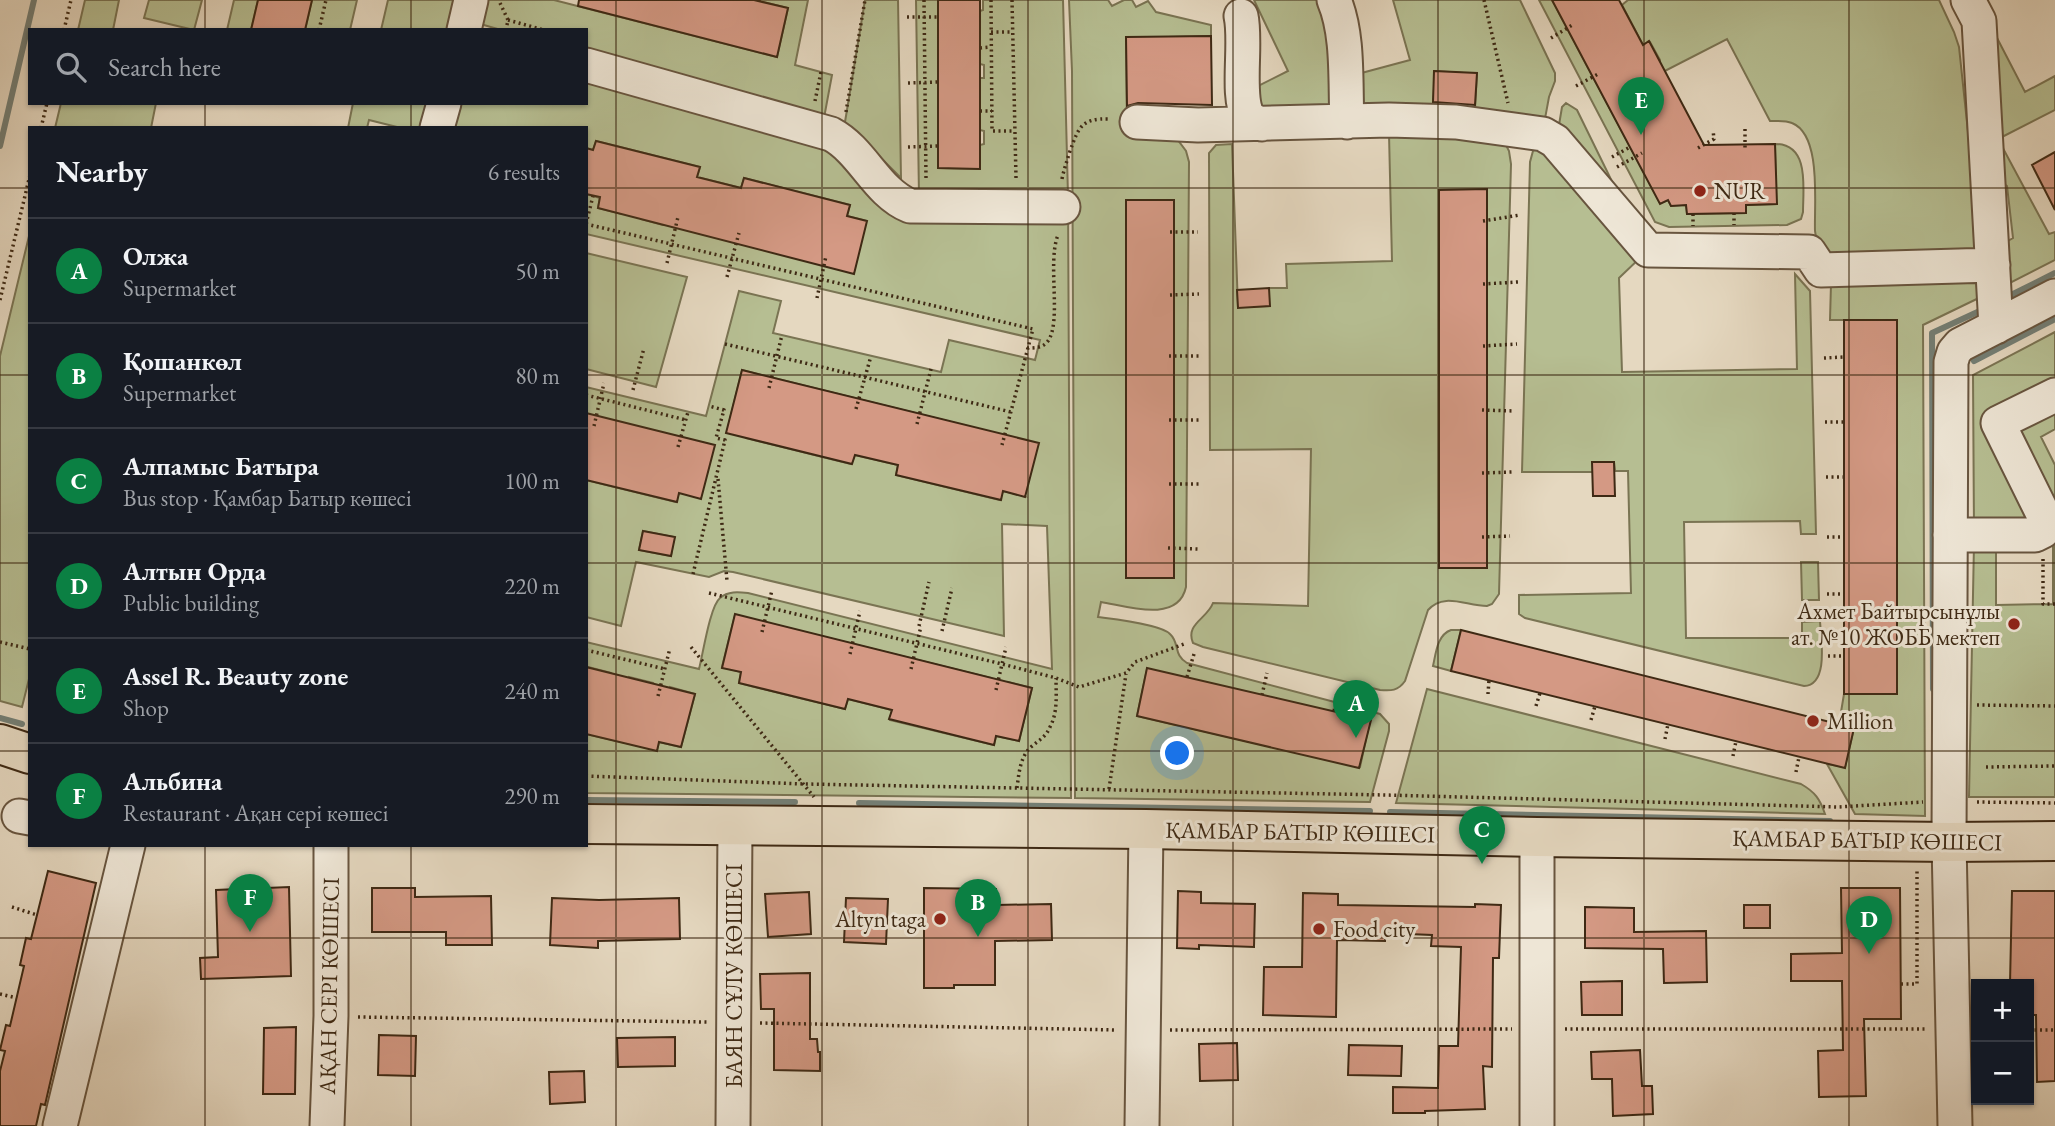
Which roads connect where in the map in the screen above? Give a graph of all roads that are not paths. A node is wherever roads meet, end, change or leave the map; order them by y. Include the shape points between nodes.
1 (471, 0) edge
2 (1334, 0) edge
3 (1968, 0) edge
4 (1241, 16) dead end
5 (464, 28) edge
6 (588, 66) edge
7 (443, 105) edge
8 (1137, 122) dead end
9 (1347, 122) junction
10 (1262, 124) junction
11 (438, 126) edge
12 (1063, 207) dead end
13 (1993, 265) junction
14 (2055, 296) edge
15 (1996, 327) junction
16 (2055, 394) edge
17 (2049, 525) edge
18 (1950, 535) junction
19 (0, 744) edge
20 (28, 753) edge
21 (588, 824) edge
22 (735, 825) junction
23 (1146, 829) junction
24 (1537, 837) junction
25 (2055, 841) edge
26 (1933, 842) junction
27 (128, 847) edge
28 (331, 847) edge
29 (60, 1126) edge
30 (327, 1126) edge
31 (733, 1126) edge
32 (1142, 1126) edge
33 (1537, 1126) edge
34 (1955, 1126) edge

1 - 5 street
2 - 9 street via 1342,37
3 - 13 street via 1979,21
4 - 10 street via 1242,98 1248,116
6 - 12 street via 831,134 898,201 910,206
7 - 11 street
8 - 10 street
9 - 10 street
9 - 13 street via 1456,122 1543,134 1555,141 1648,250 1809,252 1821,270
13 - 15 street
14 - 15 street
15 - 18 street via 1961,345 1951,362
16 - 17 street via 1998,423
17 - 18 street via 2035,535
18 - 26 street via 1949,802
19 - 20 main road
21 - 22 main road, ҚАМБАР БАТЫР КӨШЕСІ
22 - 23 main road, ҚАМБАР БАТЫР КӨШЕСІ
22 - 31 street, БАЯН СҰЛУ КӨШЕСІ
23 - 24 main road, ҚАМБАР БАТЫР КӨШЕСІ
23 - 32 street
24 - 26 main road, ҚАМБАР БАТЫР КӨШЕСІ
24 - 33 street
25 - 26 main road, ҚАМБАР БАТЫР КӨШЕСІ
26 - 34 street
27 - 29 street
28 - 30 street, АҚАН СЕРІ КӨШЕСІ

